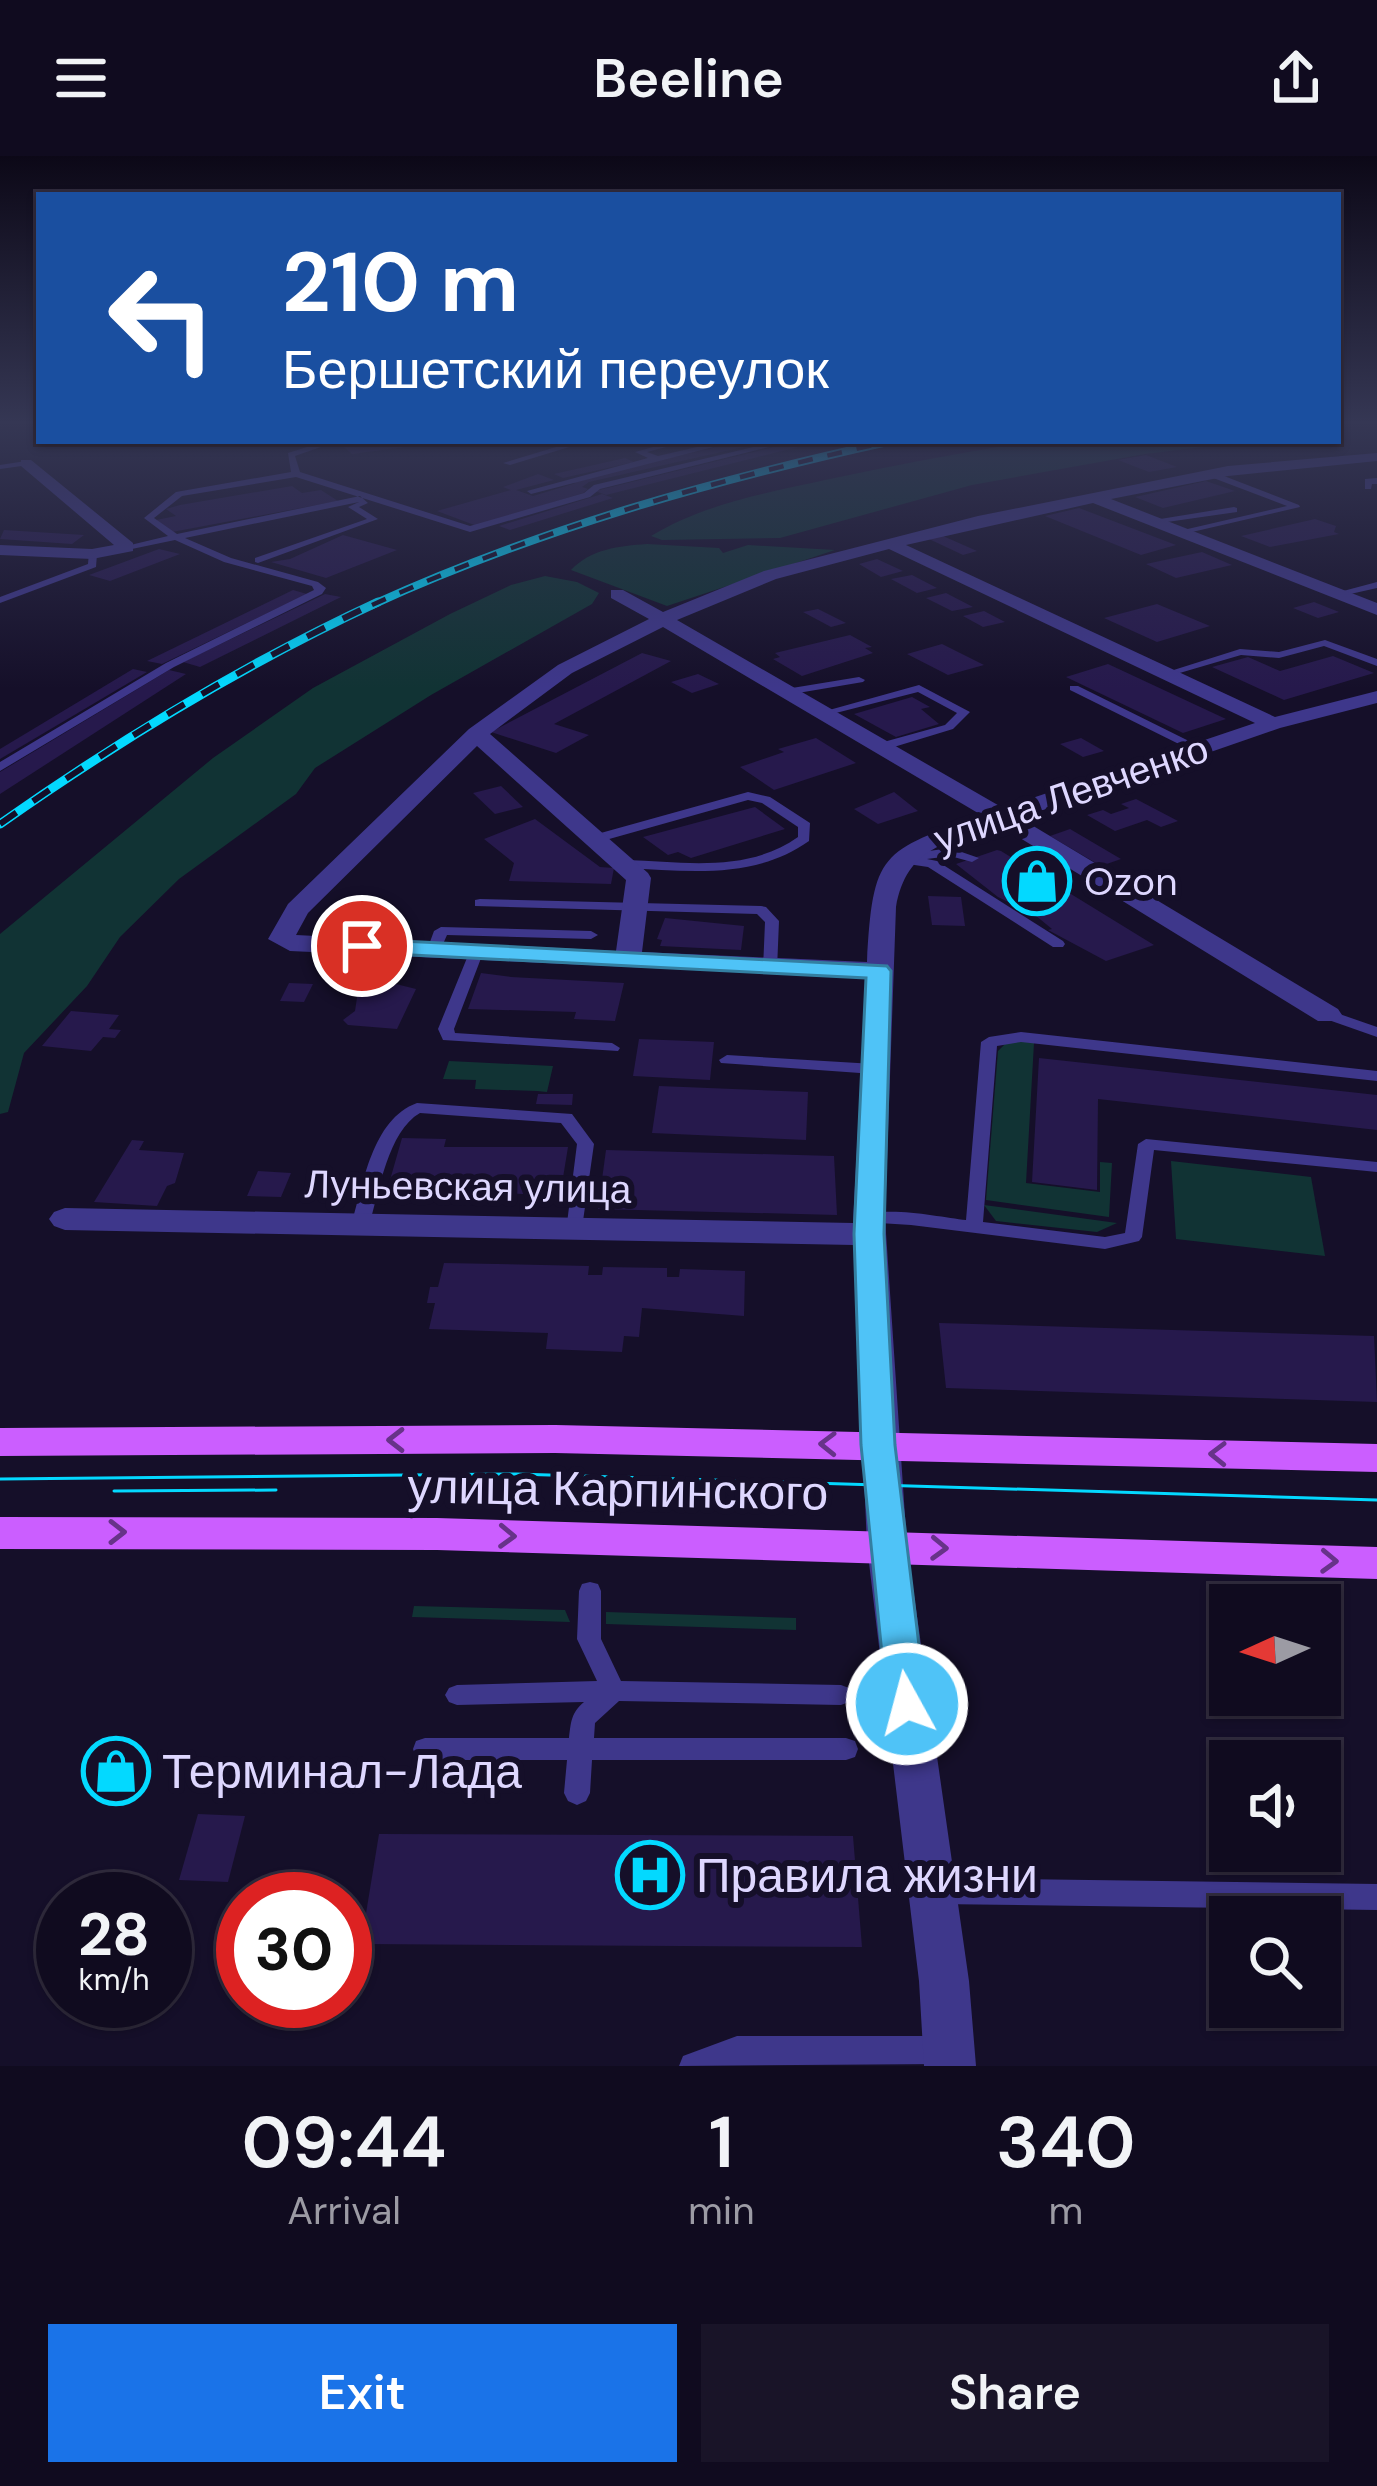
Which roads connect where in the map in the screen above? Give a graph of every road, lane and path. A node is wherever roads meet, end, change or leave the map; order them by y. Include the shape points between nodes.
1 (83, 510) edge
2 (158, 510) edge
3 (319, 510) edge
4 (364, 510) edge
5 (415, 510) edge
6 (538, 510) edge
7 (1041, 510) edge
8 (1125, 510) edge
9 (1234, 510) dead end
10 (1282, 510) edge
11 (1153, 521) junction
12 (1182, 533) junction
13 (173, 538) junction
14 (891, 544) junction
15 (127, 547) junction
16 (0, 550) edge
17 (92, 554) junction
18 (258, 560) dead end
19 (1377, 585) edge
20 (617, 594) dead end
21 (1336, 594) junction
22 (0, 600) edge
23 (1377, 610) edge
24 (664, 619) junction
25 (1377, 662) edge
26 (1166, 674) junction
27 (859, 680) dead end
28 (1074, 688) dead end
29 (791, 692) junction
30 (1377, 697) edge
31 (828, 712) junction
32 (1273, 724) junction
33 (477, 734) junction
34 (884, 746) junction
35 (1199, 749) junction
36 (0, 766) edge
37 (998, 818) junction
38 (595, 839) junction
39 (972, 858) dead end
40 (901, 859) junction
41 (626, 864) junction
42 (480, 902) dead end
43 (635, 905) junction
44 (591, 935) dead end
45 (1058, 944) dead end
46 (434, 950) junction
47 (476, 953) junction
48 (628, 961) junction
49 (770, 969) junction
50 (878, 971) junction
51 (1328, 1015) joint
52 (1377, 1032) edge
53 (612, 1048) dead end
54 (727, 1060) dead end
55 (874, 1069) junction
56 (1377, 1076) edge
57 (1377, 1168) edge
58 (65, 1219) dead end
59 (360, 1226) junction
60 (869, 1226) junction
61 (974, 1226) junction
62 (575, 1231) junction
63 (0, 1442) edge
64 (878, 1445) junction
65 (1377, 1458) edge
66 (0, 1533) edge
67 (887, 1546) junction
68 (1377, 1563) edge
69 (590, 1591) dead end
70 (614, 1691) junction
71 (457, 1695) dead end
72 (841, 1695) dead end
73 (581, 1746) junction
74 (425, 1749) dead end
75 (846, 1749) dead end
76 (577, 1793) dead end
77 (929, 1891) junction
78 (1377, 1897) edge
79 (950, 2058) edge
80 (694, 2066) edge

1 - 15 street
2 - 13 lane via 148,518
3 - 13 lane
4 - 18 lane via 374,519
5 - 6 lane via 483,527
7 - 14 street
8 - 11 street
9 - 11 lane
10 - 12 lane
11 - 12 street
12 - 21 street
13 - 15 lane
13 - 36 lane via 321,588 135,684
14 - 24 street via 770,575
14 - 26 street
15 - 17 street
16 - 17 street
17 - 22 lane via 93,565
19 - 21 lane
20 - 24 street
21 - 23 street
24 - 29 street
24 - 33 street via 565,669
25 - 26 lane via 1324,643 1279,655 1240,652
26 - 32 street
27 - 29 lane
28 - 35 lane
29 - 31 street
30 - 32 street, улица Левченко
31 - 34 street
31 - 34 lane via 920,688 964,712 949,727
32 - 35 street, улица Левченко
33 - 38 street
33 - 46 street via 297,909 281,939
34 - 37 street
35 - 37 street, улица Левченко
37 - 40 street, улица Левченко
37 - 51 street
38 - 41 street
38 - 41 lane via 748,796 805,826 794,848 736,866
39 - 40 lane via 950,852
40 - 45 lane via 932,864
40 - 50 street, улица Левченко via 889,876
41 - 43 street via 639,878
42 - 43 lane
43 - 48 street
43 - 49 lane via 761,910 772,921
44 - 46 lane via 441,931
46 - 47 street
47 - 48 street
47 - 53 lane via 449,1037
48 - 49 street
49 - 50 street
50 - 55 street, улица Левченко
51 - 52 lane
54 - 55 lane
55 - 60 street, улица Левченко
56 - 61 lane via 1021,1037 989,1042
57 - 61 lane via 1146,1144 1133,1237 1105,1243
58 - 59 street, Луньевская улица
59 - 62 street, Луньевская улица
59 - 62 lane via 390,1134 417,1108 566,1118 586,1144
60 - 61 lane
60 - 62 street, Луньевская улица
60 - 64 street, улица Левченко
64 -> 63 main road, улица Карпинского
65 -> 64 main road, улица Карпинского
64 - 67 street, улица Левченко
66 -> 67 main road, улица Карпинского
67 -> 68 main road, улица Карпинского
67 - 77 street, улица Левченко
69 - 70 lane via 589,1639
70 - 71 lane
70 - 72 lane
70 - 73 lane via 583,1718
73 - 74 lane
73 - 75 lane
73 - 76 lane
77 - 78 lane
77 - 79 street, улица Левченко
79 - 80 lane via 737,2050

